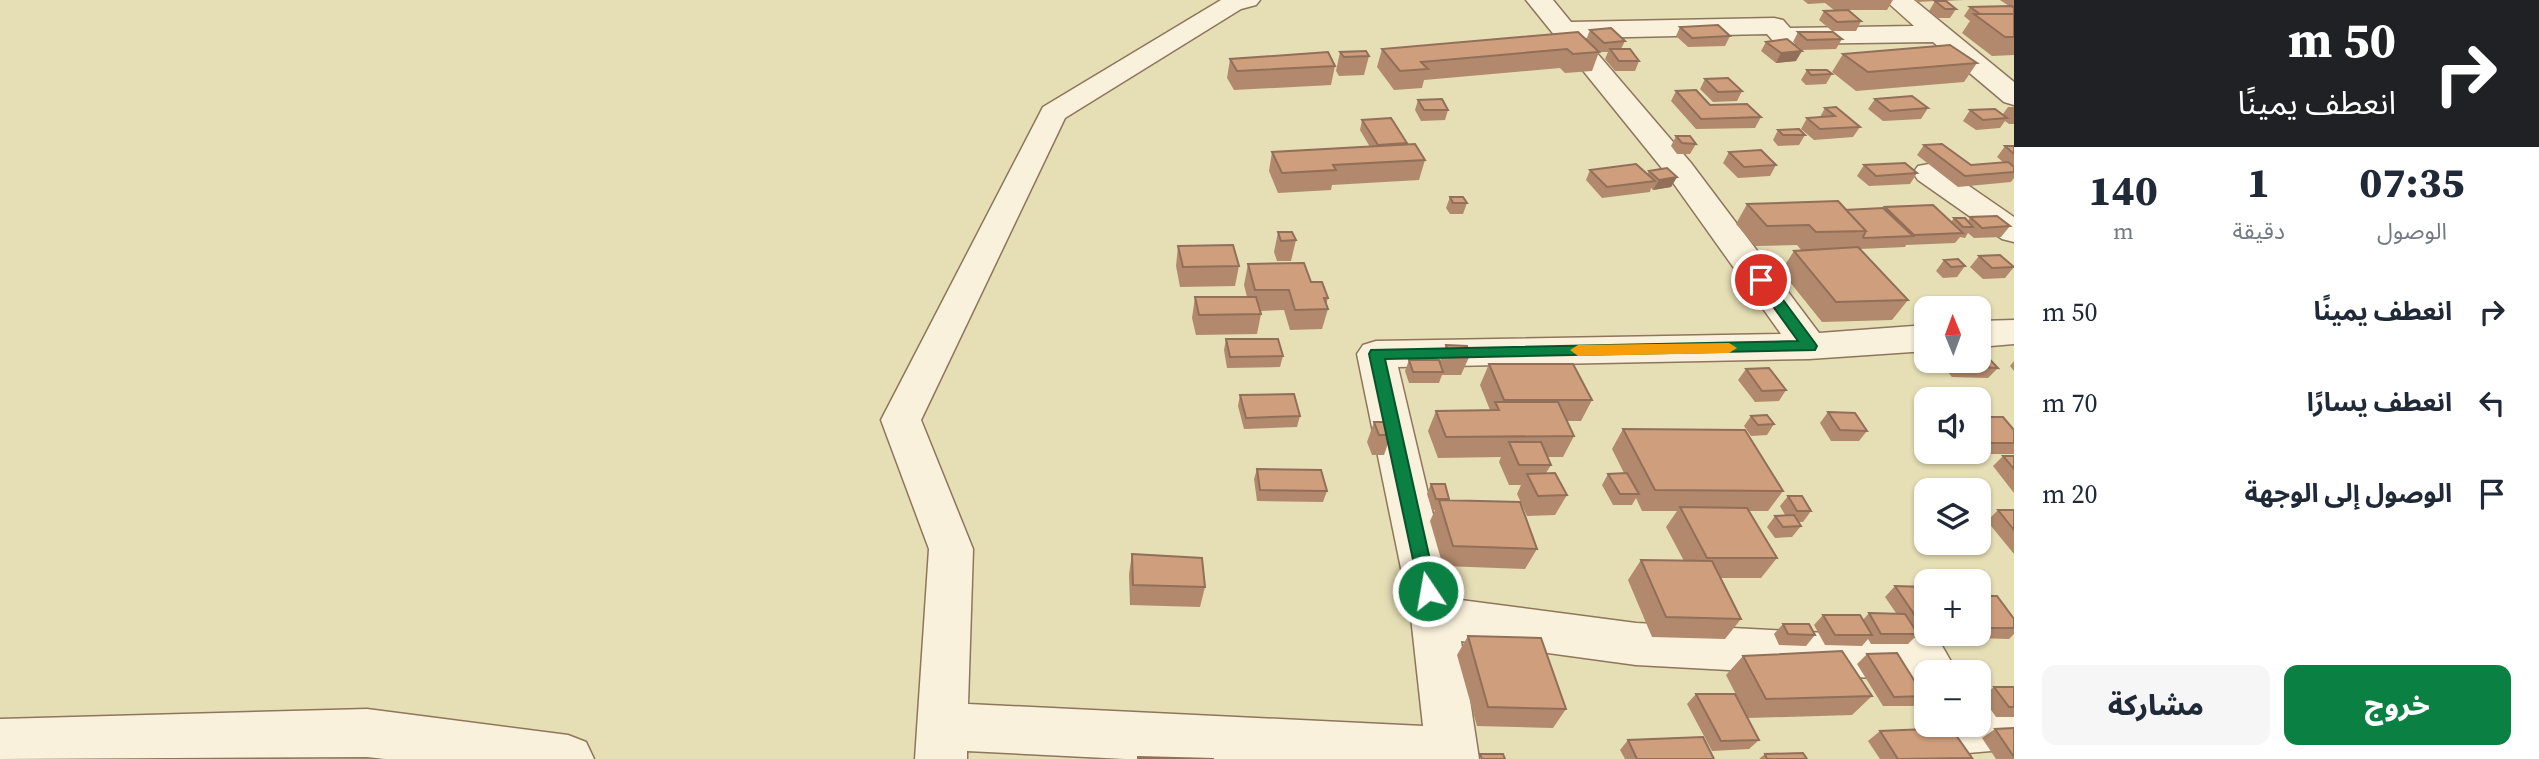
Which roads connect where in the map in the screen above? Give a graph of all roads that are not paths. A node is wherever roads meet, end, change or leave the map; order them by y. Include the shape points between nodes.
1 (1247, 0) edge
2 (1539, 0) edge
3 (1898, 0) edge
4 (1566, 30) junction
5 (1938, 34) junction
6 (1982, 69) junction
7 (2014, 69) edge
8 (2014, 96) edge
9 (1929, 173) dead end
10 (2014, 232) edge
11 (2014, 332) edge
12 (1992, 333) edge
13 (1914, 339) edge
14 (1810, 346) junction
15 (1433, 617) junction
16 (1925, 660) edge
17 (942, 742) edge
18 (0, 743) edge
19 (363, 746) edge
20 (1453, 756) edge
21 (568, 759) edge

1 - 17 street via 1232,4 1053,113 901,420 951,549
2 - 4 street
3 - 5 street
4 - 5 street via 1774,26 1783,36
4 - 14 street via 1680,170
5 - 6 street
6 - 7 street
6 - 8 street
9 - 10 street
11 - 12 street
13 - 14 street
14 - 15 street via 1377,354
15 - 16 street via 1636,644
15 - 20 street
17 - 20 street
18 - 19 street
19 - 21 street

